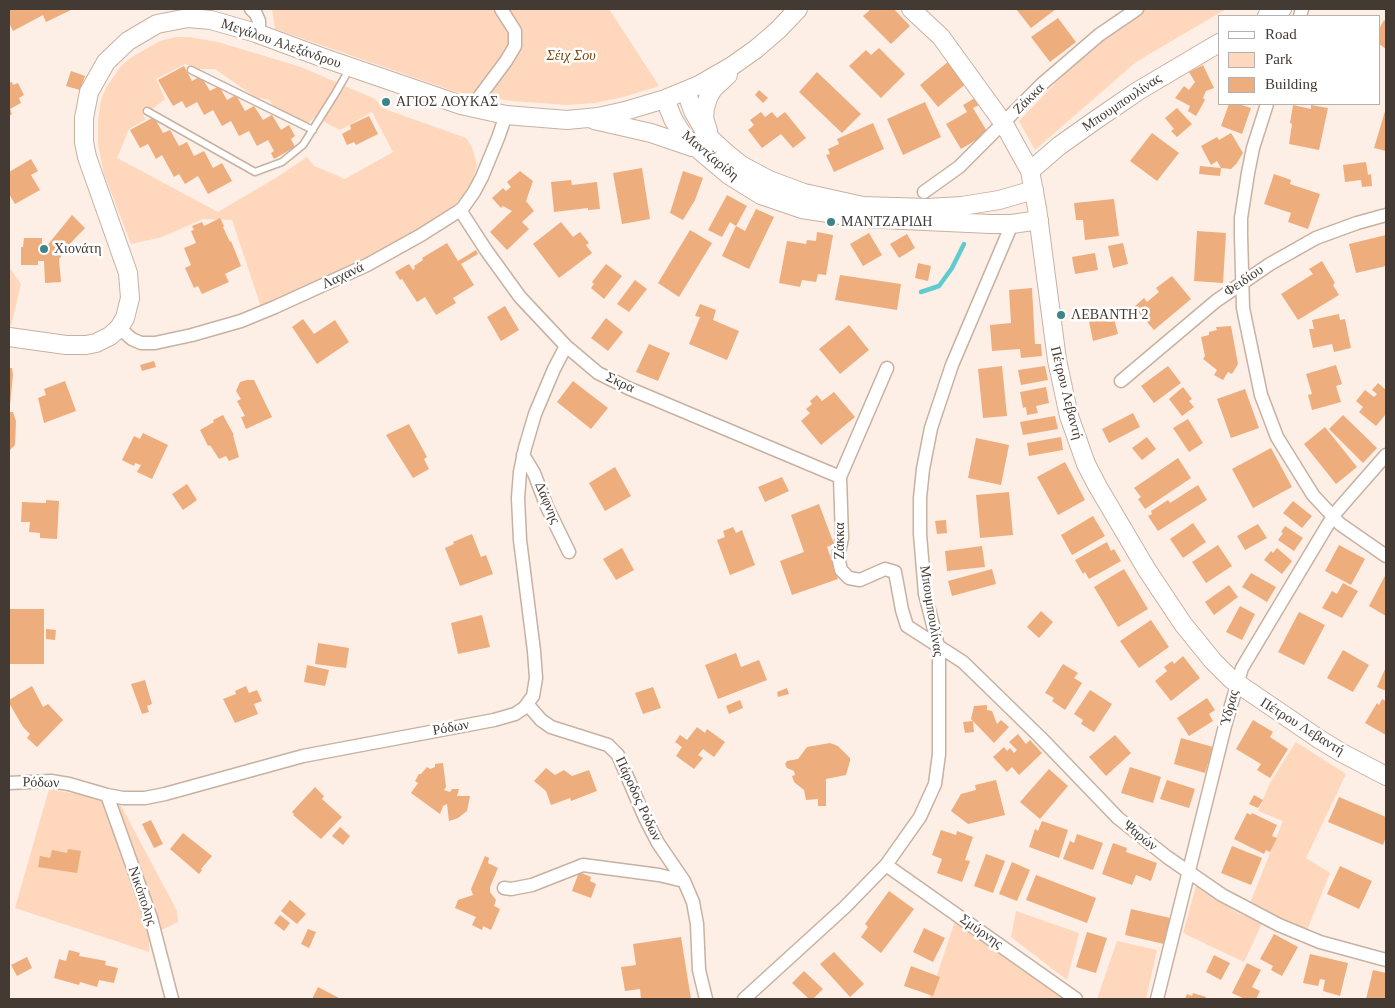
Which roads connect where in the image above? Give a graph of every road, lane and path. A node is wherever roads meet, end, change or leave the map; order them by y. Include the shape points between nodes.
1 (251, 9) edge
2 (501, 9) edge
3 (798, 9) edge
4 (912, 9) edge
5 (1137, 9) edge
6 (1282, 9) edge
7 (1269, 15) edge
8 (256, 33) junction
9 (1218, 44) edge
10 (756, 50) junction
11 (350, 68) junction
12 (191, 70) dead end
13 (686, 91) junction
14 (666, 99) junction
15 (1267, 105) edge
16 (471, 108) junction
17 (147, 111) dead end
18 (506, 115) junction
19 (586, 118) junction
20 (1004, 124) junction
21 (313, 130) junction
22 (704, 144) junction
23 (1030, 171) junction
24 (1034, 190) junction
25 (924, 192) dead end
26 (460, 210) junction
27 (1386, 215) edge
28 (1039, 220) junction
29 (1012, 224) junction
30 (1242, 282) junction
31 (119, 328) junction
32 (9, 336) edge
33 (566, 346) junction
34 (887, 368) dead end
35 (1121, 381) dead end
36 (523, 455) junction
37 (1386, 455) edge
38 (840, 477) junction
39 (1333, 517) junction
40 (569, 552) dead end
41 (1386, 556) edge
42 (938, 646) junction
43 (1236, 684) junction
44 (528, 705) junction
45 (1386, 776) edge
46 (9, 783) edge
47 (107, 795) junction
48 (886, 865) junction
49 (1189, 873) junction
50 (684, 881) junction
51 (504, 888) dead end
52 (1386, 960) edge
53 (172, 999) edge
54 (706, 999) edge
55 (744, 999) edge
56 (1076, 999) edge
57 (1158, 999) edge

1 - 8 street via 259,21
2 - 16 street via 514,31 515,46
3 - 10 street, Μεγάλου Αλεξάνδρου
4 - 20 street, Πέτρου Λεβαντή via 941,37
5 - 20 street, Ζάκκα via 1099,35 1042,84
6 - 7 street
8 - 11 street, Μεγάλου Αλεξάνδρου
8 - 31 street, Μεγάλου Αλεξάνδρου via 201,18 181,18 157,24 112,55 89,92 84,123 86,150 130,281 128,309
9 - 23 street, Μπουμπουλίνας via 1097,119
10 - 13 street, Μεγάλου Αλεξάνδρου
10 - 22 street via 713,89 708,98
11 - 16 street, Μεγάλου Αλεξάνδρου
11 - 21 lane
12 - 21 lane
13 - 14 street, Μεγάλου Αλεξάνδρου
13 - 22 street, Μαντζαρίδη
14 - 19 street, Μεγάλου Αλεξάνδρου
14 - 22 street, Μαντζαρίδη via 684,137
15 - 30 street via 1253,148 1243,207
16 - 18 street, Μεγάλου Αλεξάνδρου
17 - 21 lane via 255,172 282,162 303,145
18 - 19 street, Μεγάλου Αλεξάνδρου
18 - 26 street, Λαχανά via 482,177
19 - 22 street
20 - 23 street, Πέτρου Λεβαντή
20 - 25 street, Ζάκκα via 959,167
22 - 24 street, Μαντζαρίδη via 769,180 804,193 863,206 962,206
22 - 29 street, Μαντζαρίδη via 729,176 761,195 802,209 861,218
23 - 24 street, Πέτρου Λεβαντή
24 - 28 street, Πέτρου Λεβαντή
26 - 31 street, Λαχανά via 367,265 241,320 151,343 135,341
26 - 33 street, Σκρα via 520,297
27 - 30 street, Φειδίου via 1316,238
28 - 29 street, Μαντζαρίδη
28 - 43 street, Πέτρου Λεβαντή via 1057,360 1069,416 1086,464 1168,603 1212,661
29 - 42 street, Μπουμπουλίνας via 952,365 925,454 920,498 922,561 926,604
30 - 35 street, Φειδίου
30 - 39 street via 1249,344 1271,424 1305,483
31 - 32 street via 102,340 81,345
33 - 36 street via 543,393
33 - 38 street, Σκρα via 609,379
34 - 38 street, Ζάκκα
36 - 40 street, Δάφνης
36 - 44 street via 518,498 520,540 536,678
37 - 39 street, Ύδρας
38 - 42 street, Ζάκκα via 842,538 838,556 841,570 849,578 860,580 885,569 895,572 908,626
39 - 41 street
39 - 43 street, Ύδρας via 1259,638
42 - 48 street, Μπουμπουλίνας via 938,775 920,817
42 - 49 street, Ψαρών via 956,657 989,687 1118,818
43 - 45 street, Πέτρου Λεβαντή via 1342,753
43 - 49 street, Ύδρας
44 - 47 street, Ρόδων via 501,718 303,756 155,796
44 - 50 street, Πάροδος Ρόδων via 550,727 615,751 650,828
46 - 47 street, Ρόδων via 51,781
47 - 53 street, Νικόπολης via 151,918
48 - 55 street, Μπουμπουλίνας
48 - 56 street, Σμύρνης
49 - 52 street, Ψαρών via 1222,895 1279,925 1320,942
49 - 57 street, Ύδρας
50 - 51 street via 583,865 532,885
50 - 54 street, Πάροδος Ρόδων via 694,906 699,970

